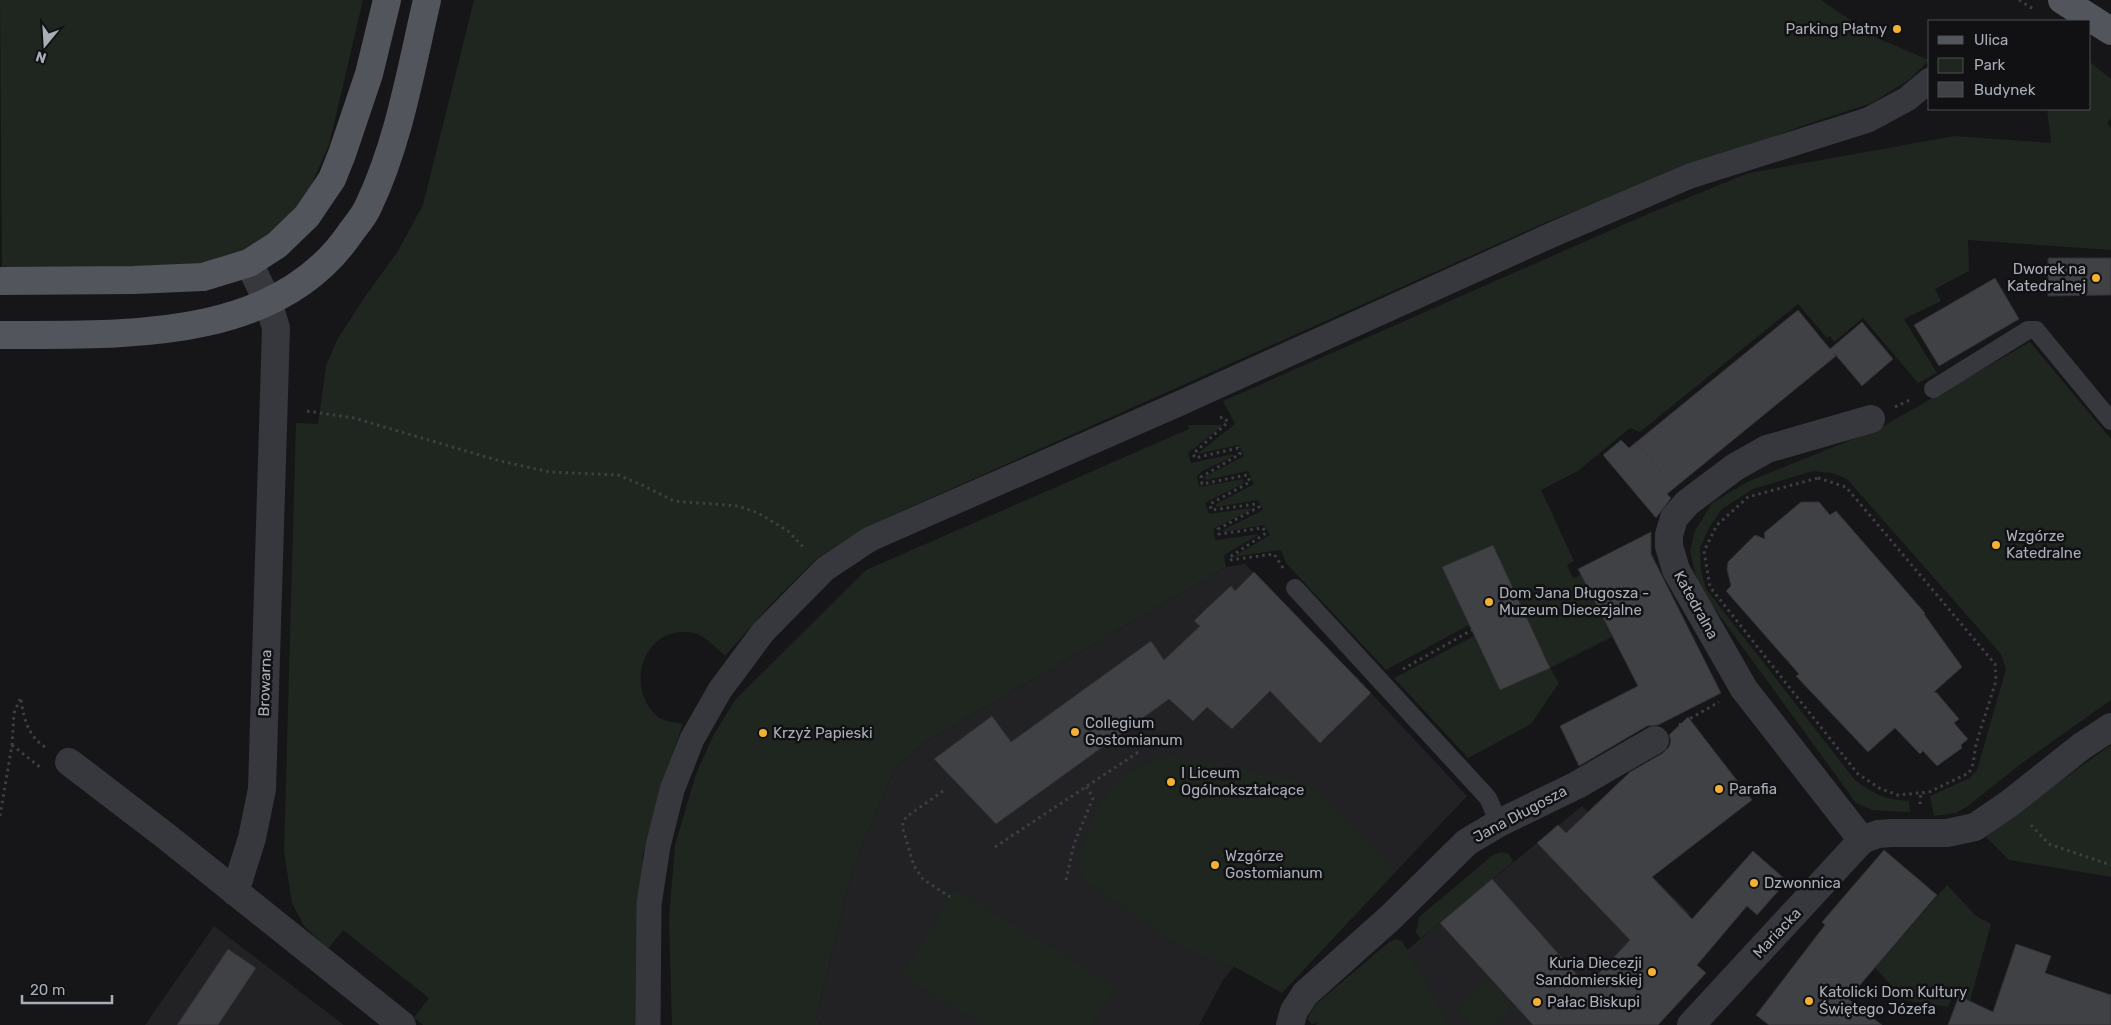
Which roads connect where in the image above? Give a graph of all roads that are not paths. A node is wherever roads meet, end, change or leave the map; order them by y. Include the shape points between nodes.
1 (387, 0) edge
2 (427, 0) edge
3 (2062, 0) edge
4 (2111, 31) edge
5 (1928, 82) edge
6 (250, 263) junction
7 (0, 282) edge
8 (268, 302) junction
9 (0, 335) edge
10 (1933, 389) road end
11 (1871, 418) road end
12 (2111, 421) edge
13 (1295, 588) dead end
14 (2111, 727) edge
15 (1655, 740) road end
16 (69, 762) road end
17 (1499, 824) junction
18 (1862, 840) junction
19 (235, 892) junction
20 (402, 1025) edge
21 (648, 1025) edge
22 (1290, 1025) edge
23 (1691, 1025) edge

1 - 6 main road via 369,74 332,178 307,216 277,245
2 - 8 main road via 395,135 368,208 342,246 314,274
3 - 4 main road
5 - 21 street via 1907,99 1868,120 1690,176 1554,234 870,540 825,569 763,632 720,690 692,739 672,790 658,846 649,904
6 - 7 main road via 203,277
6 - 8 street, Browarna
8 - 9 main road via 213,322 133,334
8 - 19 street, Browarna via 276,328 262,789 252,838
10 - 12 lane via 2028,330 2036,330
11 - 18 street, Katedralna via 1767,450 1735,467 1687,503 1674,518 1669,534 1676,570 1744,689
13 - 17 lane via 1488,798
14 - 18 street via 1974,827 1947,833 1885,834
15 - 17 street, Jana Długosza via 1577,785
16 - 19 street
17 - 22 street, Jana Długosza via 1466,842 1391,917 1304,994
18 - 23 street, Mariacka
19 - 20 street

